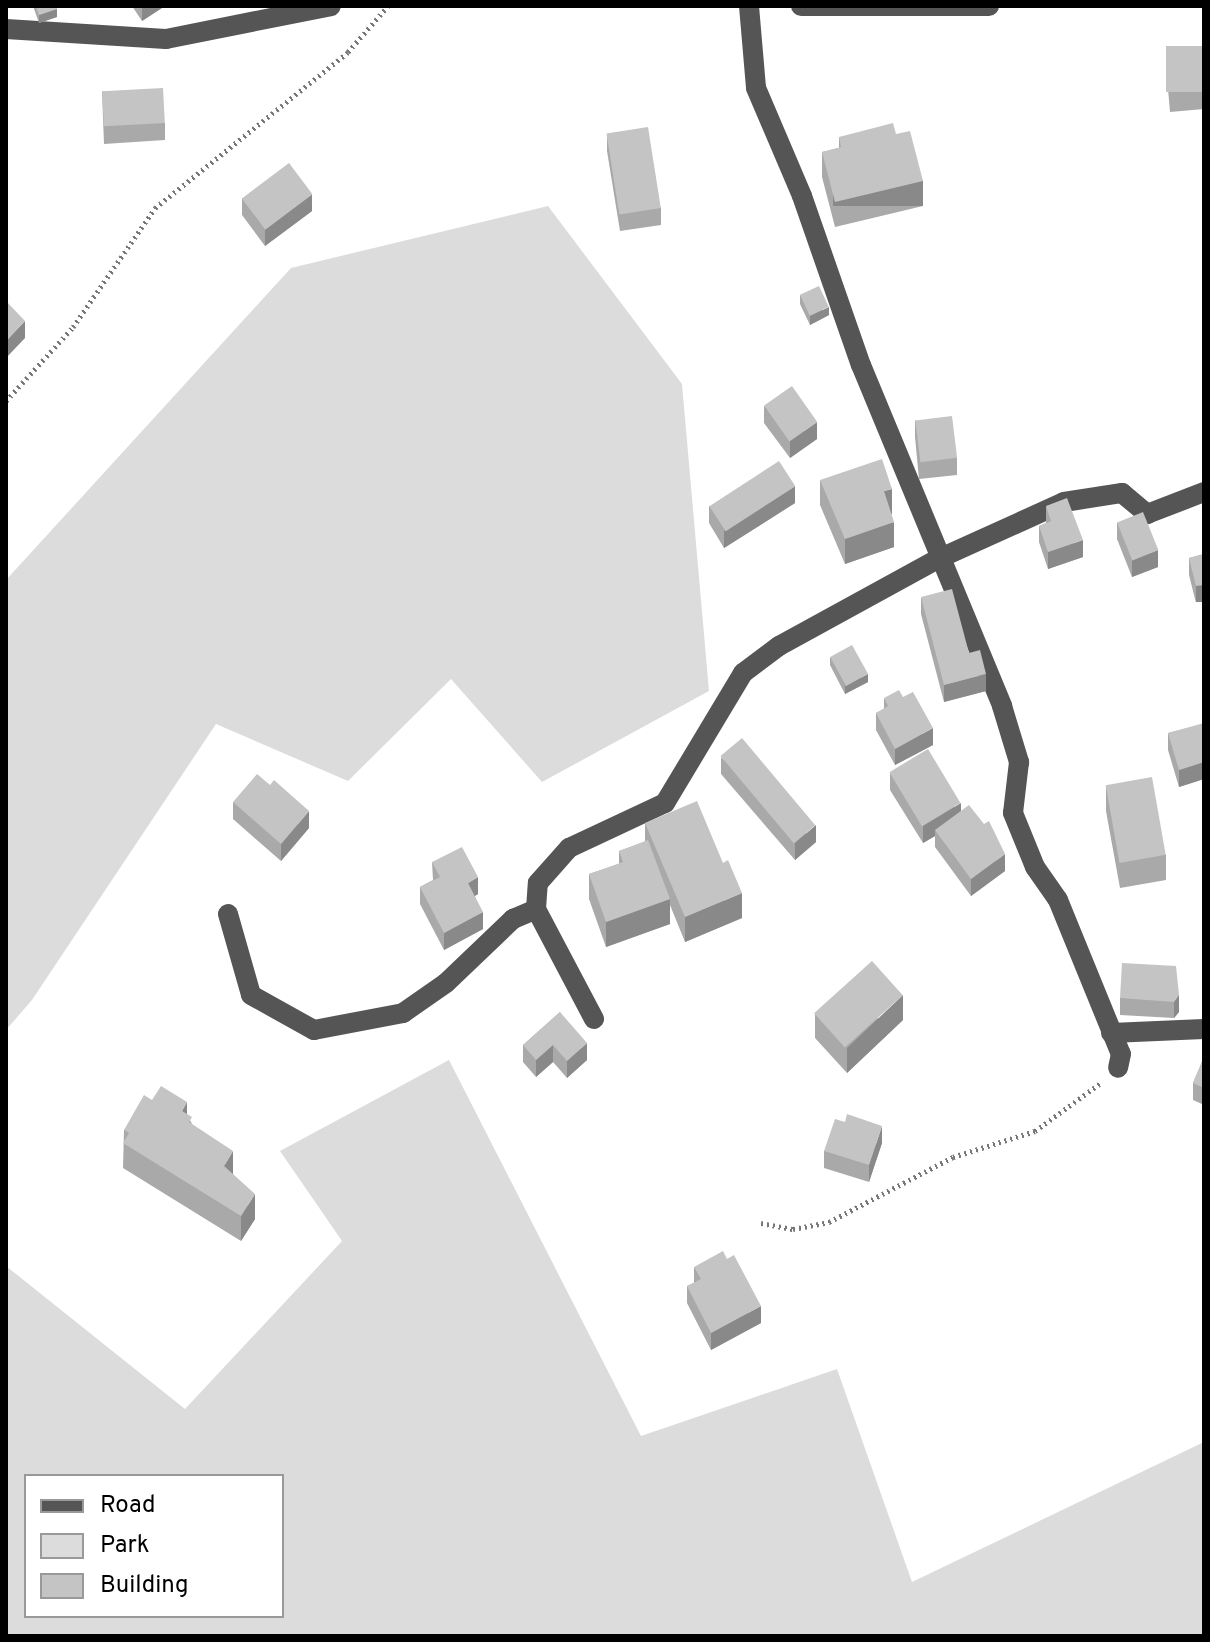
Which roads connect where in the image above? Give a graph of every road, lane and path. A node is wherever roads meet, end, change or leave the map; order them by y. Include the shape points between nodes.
1 (331, 6) edge
2 (388, 6) edge
3 (749, 6) edge
4 (801, 6) edge
5 (989, 6) edge
6 (6, 29) edge
7 (6, 401) edge
8 (1204, 492) edge
9 (938, 559) junction
10 (536, 909) junction
11 (228, 914) dead end
12 (594, 1019) dead end
13 (1204, 1029) edge
14 (1111, 1033) junction
15 (1118, 1068) joint
16 (761, 1223) dead end

1 - 6 street via 166,39
2 - 7 path via 348,52 155,208 73,327
3 - 9 street via 756,88
4 - 5 street
8 - 9 street via 1147,514 1122,493 1064,502
9 - 10 street via 779,646 743,673 665,803 569,848 538,883
9 - 14 street via 1002,706 1019,762 1013,813 1035,867 1058,900
10 - 11 street via 513,919 446,983 403,1013 314,1030 251,995
10 - 12 street
13 - 14 street
14 - 15 street via 1121,1054
15 - 16 path via 1035,1131 953,1157 829,1222 793,1229

